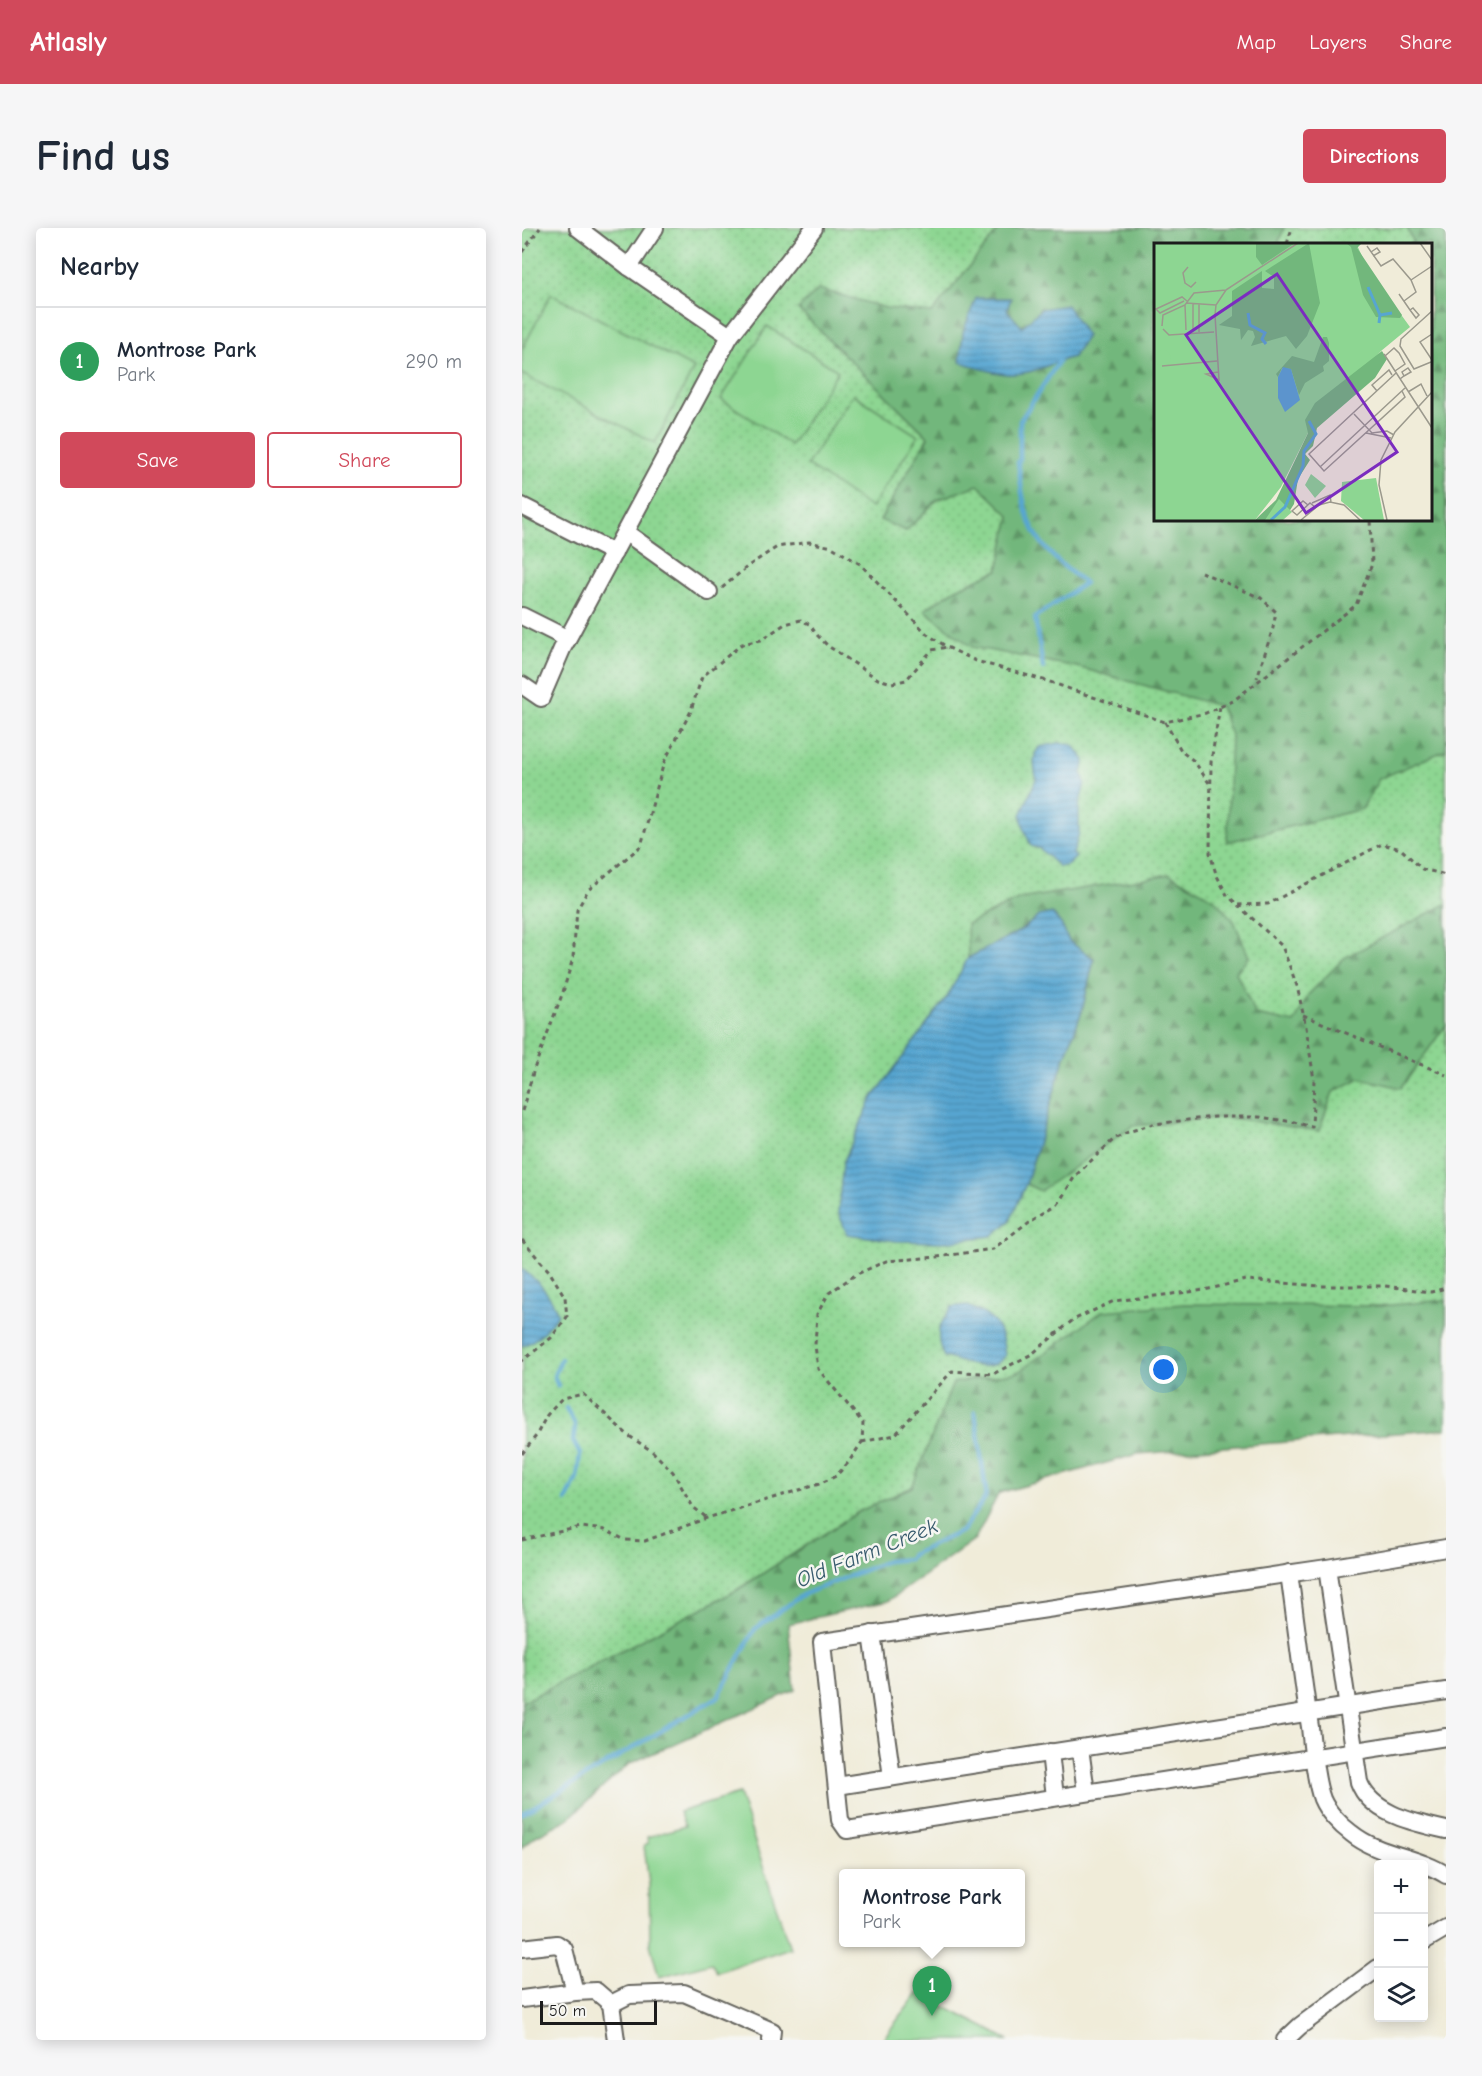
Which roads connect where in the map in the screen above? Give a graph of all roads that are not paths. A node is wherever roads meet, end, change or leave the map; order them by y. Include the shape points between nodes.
1 (655, 228) edge
2 (814, 228) edge
3 (586, 230) edge
4 (629, 267) junction
5 (730, 336) junction
6 (522, 506) edge
7 (625, 532) junction
8 (614, 553) junction
9 (709, 592) road end
10 (522, 616) edge
11 (568, 639) junction
12 (522, 685) edge
13 (1446, 1548) edge
14 (1327, 1568) junction
15 (1289, 1573) junction
16 (872, 1634) junction
17 (1446, 1691) edge
18 (1349, 1707) junction
19 (1307, 1712) junction
20 (1446, 1737) edge
21 (1080, 1748) junction
22 (1354, 1751) junction
23 (1050, 1752) junction
24 (1314, 1757) junction
25 (892, 1777) junction
26 (837, 1786) junction
27 (1086, 1792) junction
28 (1055, 1797) junction
29 (1446, 1830) edge
30 (1446, 1875) edge
31 (1446, 1928) edge
32 (1428, 1939) edge
33 (522, 1948) edge
34 (1374, 1971) edge
35 (575, 1992) junction
36 (522, 2000) edge
37 (611, 2004) junction
38 (616, 2040) edge
39 (771, 2040) edge
40 (1285, 2040) edge

1 - 4 street
2 - 5 street
3 - 4 street
4 - 5 street
5 - 7 street
6 - 8 street
7 - 8 street
7 - 9 street
8 - 11 street
10 - 11 street
11 - 12 street via 541,698
13 - 14 street
14 - 15 street
14 - 18 street
15 - 16 street
15 - 19 street
16 - 25 street
16 - 26 street via 822,1642
17 - 18 street
18 - 19 street
18 - 22 street
19 - 21 street
19 - 24 street
20 - 22 street
21 - 23 street
21 - 27 street
22 - 24 street
22 - 29 street via 1362,1790 1375,1803 1386,1811
23 - 25 street
23 - 28 street
24 - 27 street
24 - 30 street via 1322,1799 1350,1833 1369,1846
25 - 26 street
26 - 28 street via 840,1820 847,1830
27 - 28 street
31 - 32 street
33 - 35 street via 557,1944 564,1949
34 - 40 street
35 - 36 street
35 - 37 street via 596,1991
37 - 38 street
37 - 39 street via 629,1995 684,1993 772,2031

